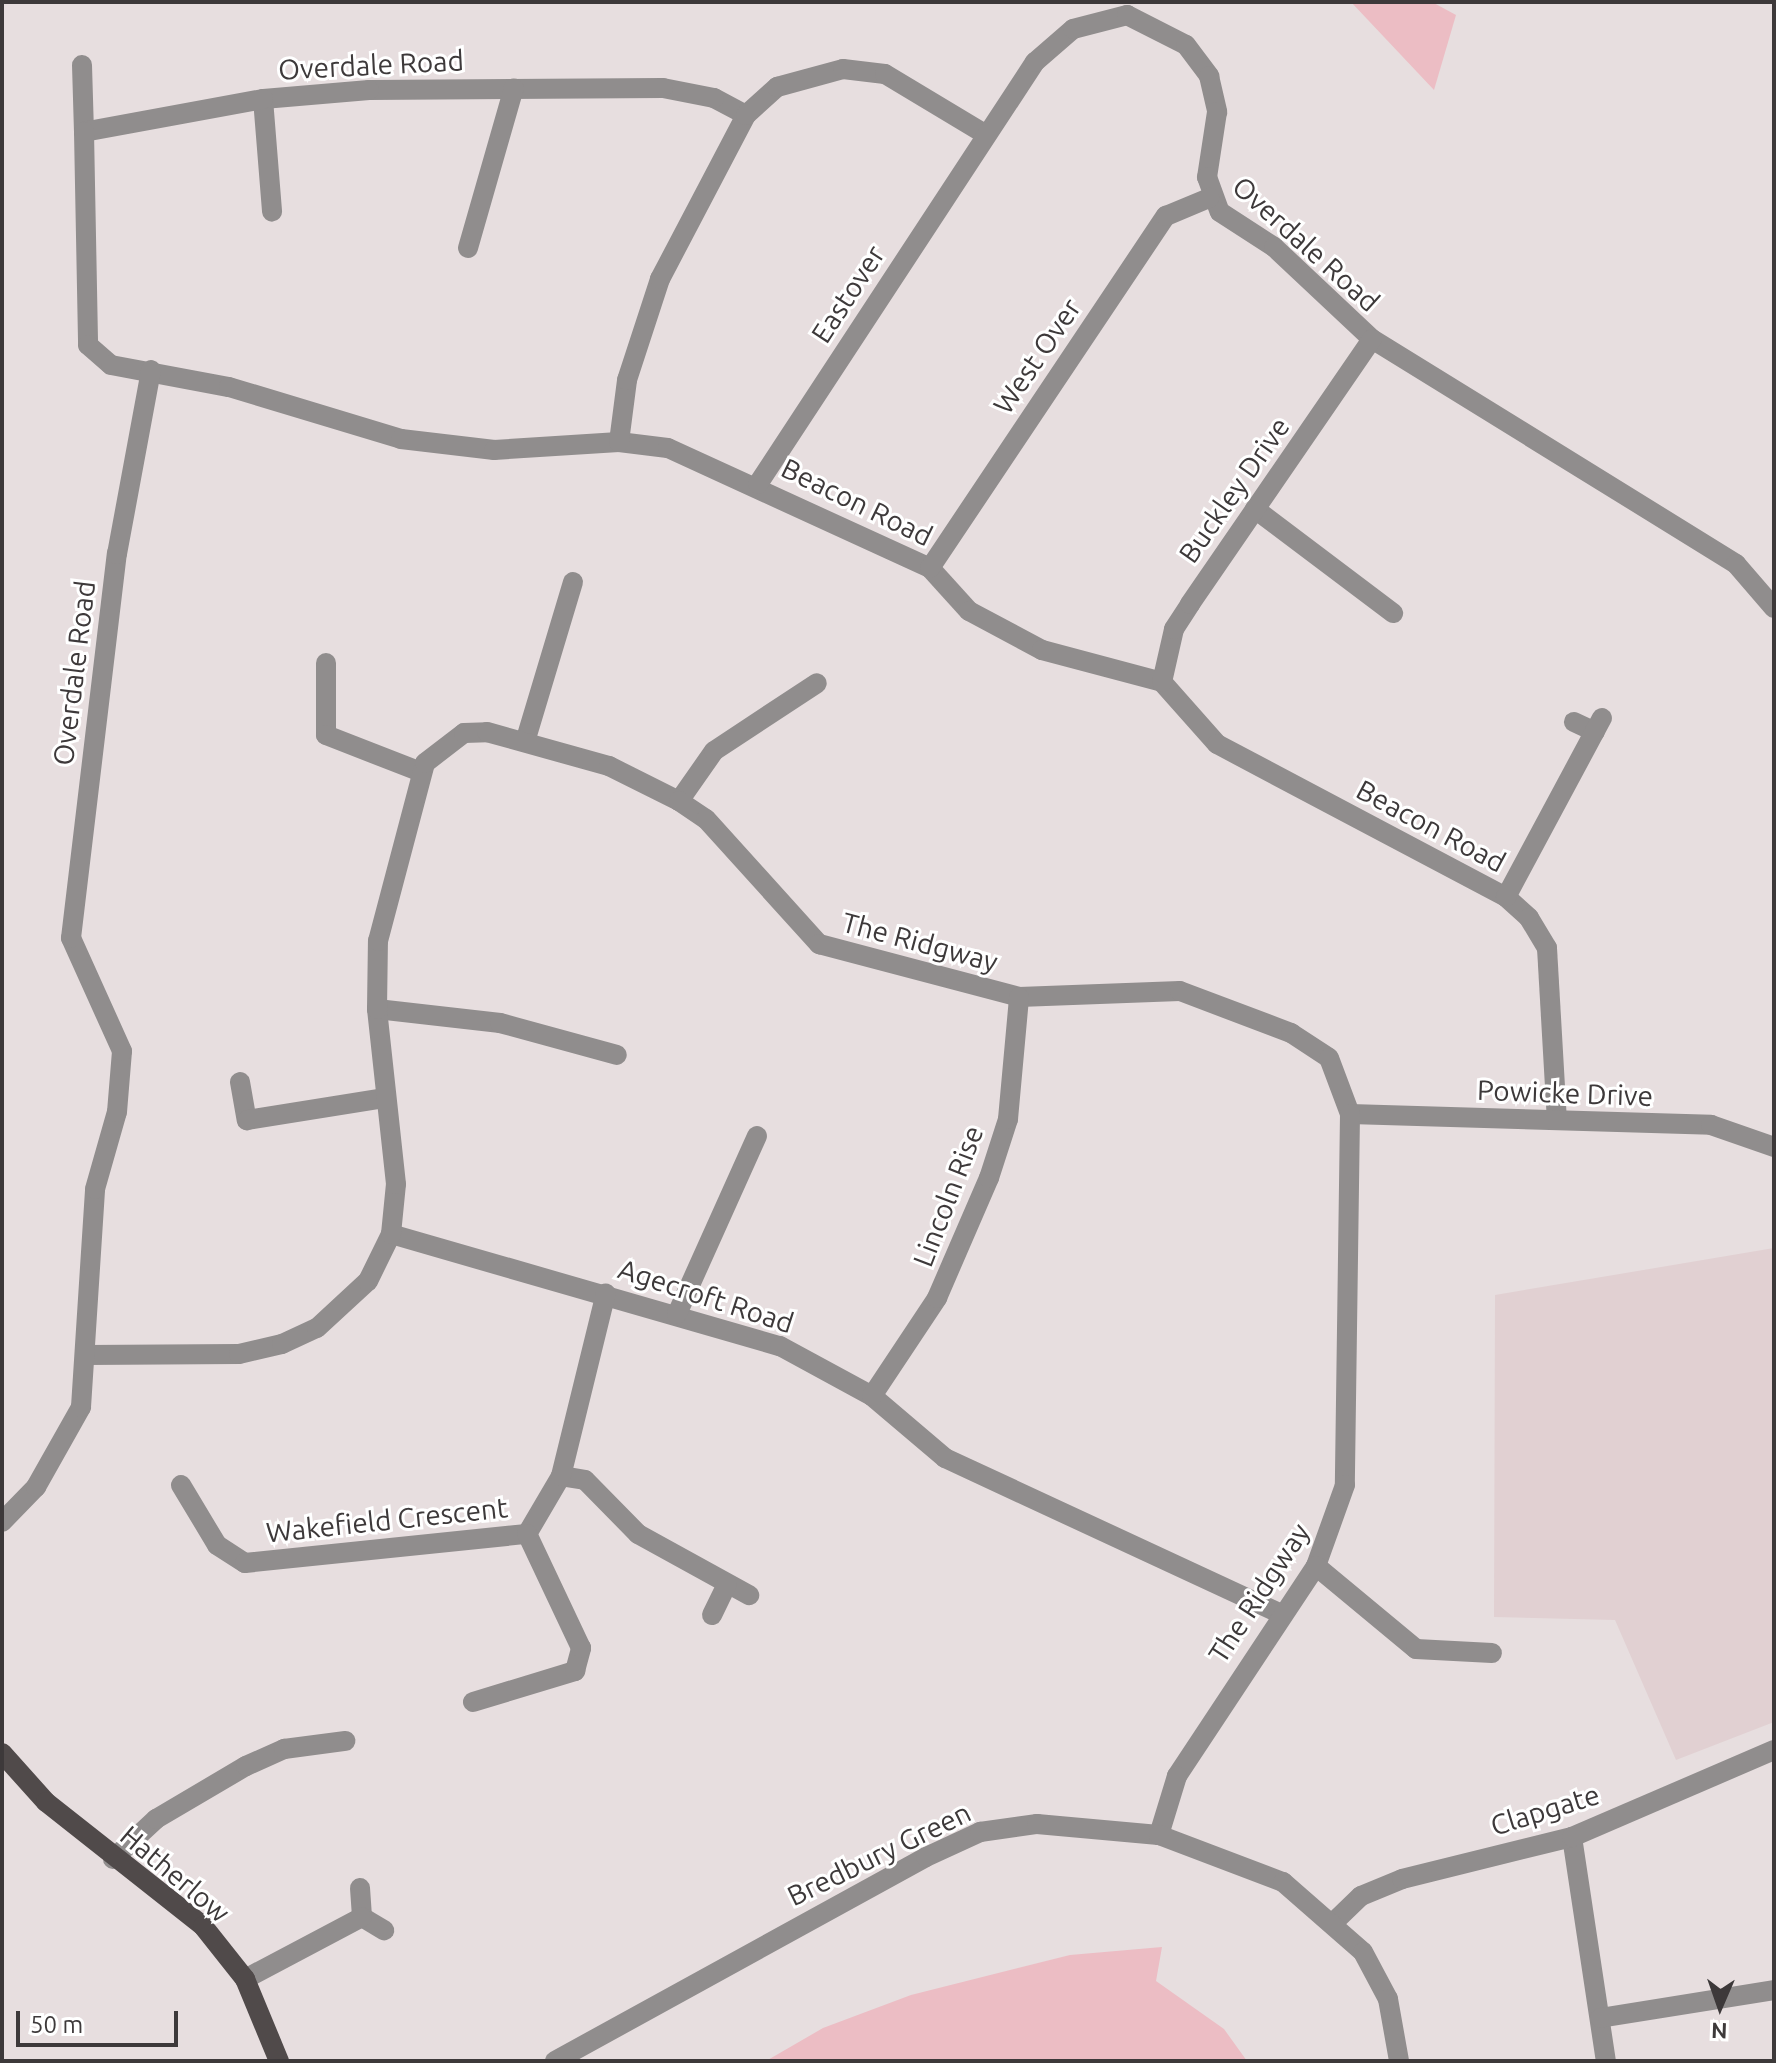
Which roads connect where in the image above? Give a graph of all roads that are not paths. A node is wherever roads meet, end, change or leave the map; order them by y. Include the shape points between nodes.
1 (1100, 9) edge
2 (82, 65) dead end
3 (514, 88) junction
4 (263, 99) junction
5 (746, 115) junction
6 (84, 132) junction
7 (985, 134) junction
8 (1209, 198) junction
9 (272, 212) dead end
10 (468, 248) dead end
11 (1372, 339) junction
12 (151, 370) junction
13 (619, 442) junction
14 (758, 484) junction
15 (1255, 509) junction
16 (930, 568) junction
17 (573, 582) dead end
18 (1774, 608) edge
19 (1393, 613) dead end
20 (326, 663) dead end
21 (1162, 682) junction
22 (817, 683) dead end
23 (1574, 722) dead end
24 (525, 742) junction
25 (421, 772) junction
26 (679, 801) junction
27 (1506, 897) junction
28 (1019, 997) junction
29 (377, 1009) junction
30 (617, 1055) dead end
31 (240, 1082) dead end
32 (385, 1098) junction
33 (1350, 1114) junction
34 (1557, 1120) junction
35 (757, 1136) dead end
36 (1774, 1147) edge
37 (391, 1234) junction
38 (606, 1293) junction
39 (677, 1314) junction
40 (87, 1355) junction
41 (872, 1396) junction
42 (561, 1476) junction
43 (181, 1485) dead end
44 (2, 1522) edge
45 (527, 1534) junction
46 (1316, 1566) junction
47 (727, 1584) junction
48 (749, 1595) dead end
49 (1279, 1613) junction
50 (712, 1615) dead end
51 (1492, 1653) dead end
52 (473, 1702) dead end
53 (345, 1741) dead end
54 (1774, 1750) edge
55 (2, 1753) edge
56 (1159, 1835) junction
57 (1572, 1837) junction
58 (113, 1859) junction
59 (360, 1888) dead end
60 (362, 1917) junction
61 (1335, 1921) junction
62 (384, 1930) dead end
63 (245, 1979) junction
64 (1774, 1990) edge
65 (1600, 2018) junction
66 (279, 2061) edge
67 (555, 2061) edge
68 (1399, 2061) edge
69 (1606, 2061) edge

1 - 7 street, Overdale Road via 1035,62
1 - 8 street, Overdale Road via 1159,25 1209,76 1217,112
2 - 6 street
3 - 4 street, Overdale Road
3 - 5 street, Overdale Road via 663,88 714,98
3 - 10 street
4 - 6 street, Overdale Road
4 - 9 street
5 - 7 street via 777,87 843,69 885,74
5 - 13 street via 660,279 627,380
6 - 12 street via 88,345 111,365
7 - 14 street, Eastover
8 - 11 street, Overdale Road via 1274,247
8 - 16 street, West Over via 1166,216
11 - 15 street, Buckley Drive
11 - 18 street, Overdale Road via 1736,564
12 - 13 street, Beacon Road via 448,446
12 - 40 street, Overdale Road via 117,554 71,938 122,1051 117,1112 95,1189
13 - 14 street, Beacon Road via 668,448
14 - 16 street, Beacon Road
15 - 19 street
15 - 21 street, Buckley Drive via 1174,629
16 - 21 street, Beacon Road via 969,611 1031,644
17 - 24 street
20 - 25 street via 326,735
21 - 27 street, Beacon Road via 1217,744
22 - 26 street via 714,751
23 - 27 street via 1598,725
24 - 25 street, The Ridgway via 464,733 436,748
24 - 26 street, The Ridgway via 609,766
25 - 29 street, The Ridgway via 378,941
26 - 28 street, The Ridgway via 706,819 819,944
27 - 34 street, Beacon Road via 1547,948
28 - 33 street, The Ridgway via 1195,994 1329,1058
28 - 41 street, Lincoln Rise via 1008,1119 989,1178 937,1298
29 - 30 street via 500,1023
29 - 32 street, The Ridgway
31 - 32 street via 247,1120
32 - 37 street, The Ridgway via 396,1184
33 - 34 street, Powicke Drive
33 - 46 street, The Ridgway via 1347,1475
34 - 36 street, Powicke Drive via 1731,1127
35 - 39 street
37 - 38 street, Agecroft Road
37 - 40 street, The Ridgway via 347,1305 282,1344 239,1354
38 - 39 street, Agecroft Road
38 - 42 street, Wakefield Crescent
39 - 41 street, Agecroft Road via 780,1346
40 - 44 street, Overdale Road via 81,1407 64,1444
41 - 49 street, Agecroft Road via 945,1458
42 - 45 street, Wakefield Crescent
42 - 47 street via 585,1480 638,1534
43 - 45 street, Wakefield Crescent via 217,1545 245,1563
45 - 52 street via 581,1648 575,1671
46 - 49 street, The Ridgway
46 - 51 street via 1416,1649
47 - 48 street
47 - 50 street
49 - 56 street, The Ridgway via 1177,1776
53 - 58 street via 284,1749 246,1766 156,1819
54 - 57 street, Clapgate
55 - 58 main road, Hatherlow
56 - 61 street, Bredbury Green via 1283,1882
56 - 67 street, Bredbury Green via 1093,1825 980,1832 744,1950
57 - 61 street, Clapgate via 1402,1879 1361,1896
57 - 65 street
58 - 63 main road, Hatherlow via 203,1926
59 - 60 street
60 - 62 street
60 - 63 street
61 - 68 street, Bredbury Green via 1388,1999
63 - 66 main road, Hatherlow
64 - 65 street
65 - 69 street

